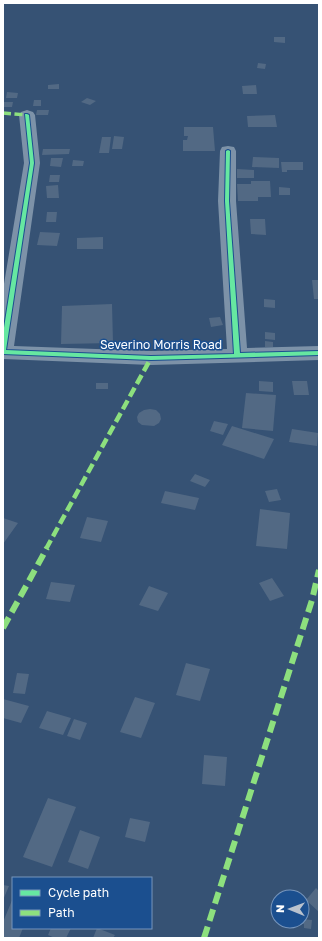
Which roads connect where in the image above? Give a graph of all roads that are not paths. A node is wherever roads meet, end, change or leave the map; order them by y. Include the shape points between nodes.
1 (27, 115) dead end
2 (228, 151) dead end
3 (3, 352) edge
4 (319, 353) edge
5 (237, 356) junction

1 - 3 street via 32,163
2 - 5 street via 226,201
3 - 5 street, Severino Morris Road via 151,358
4 - 5 street, Severino Morris Road

